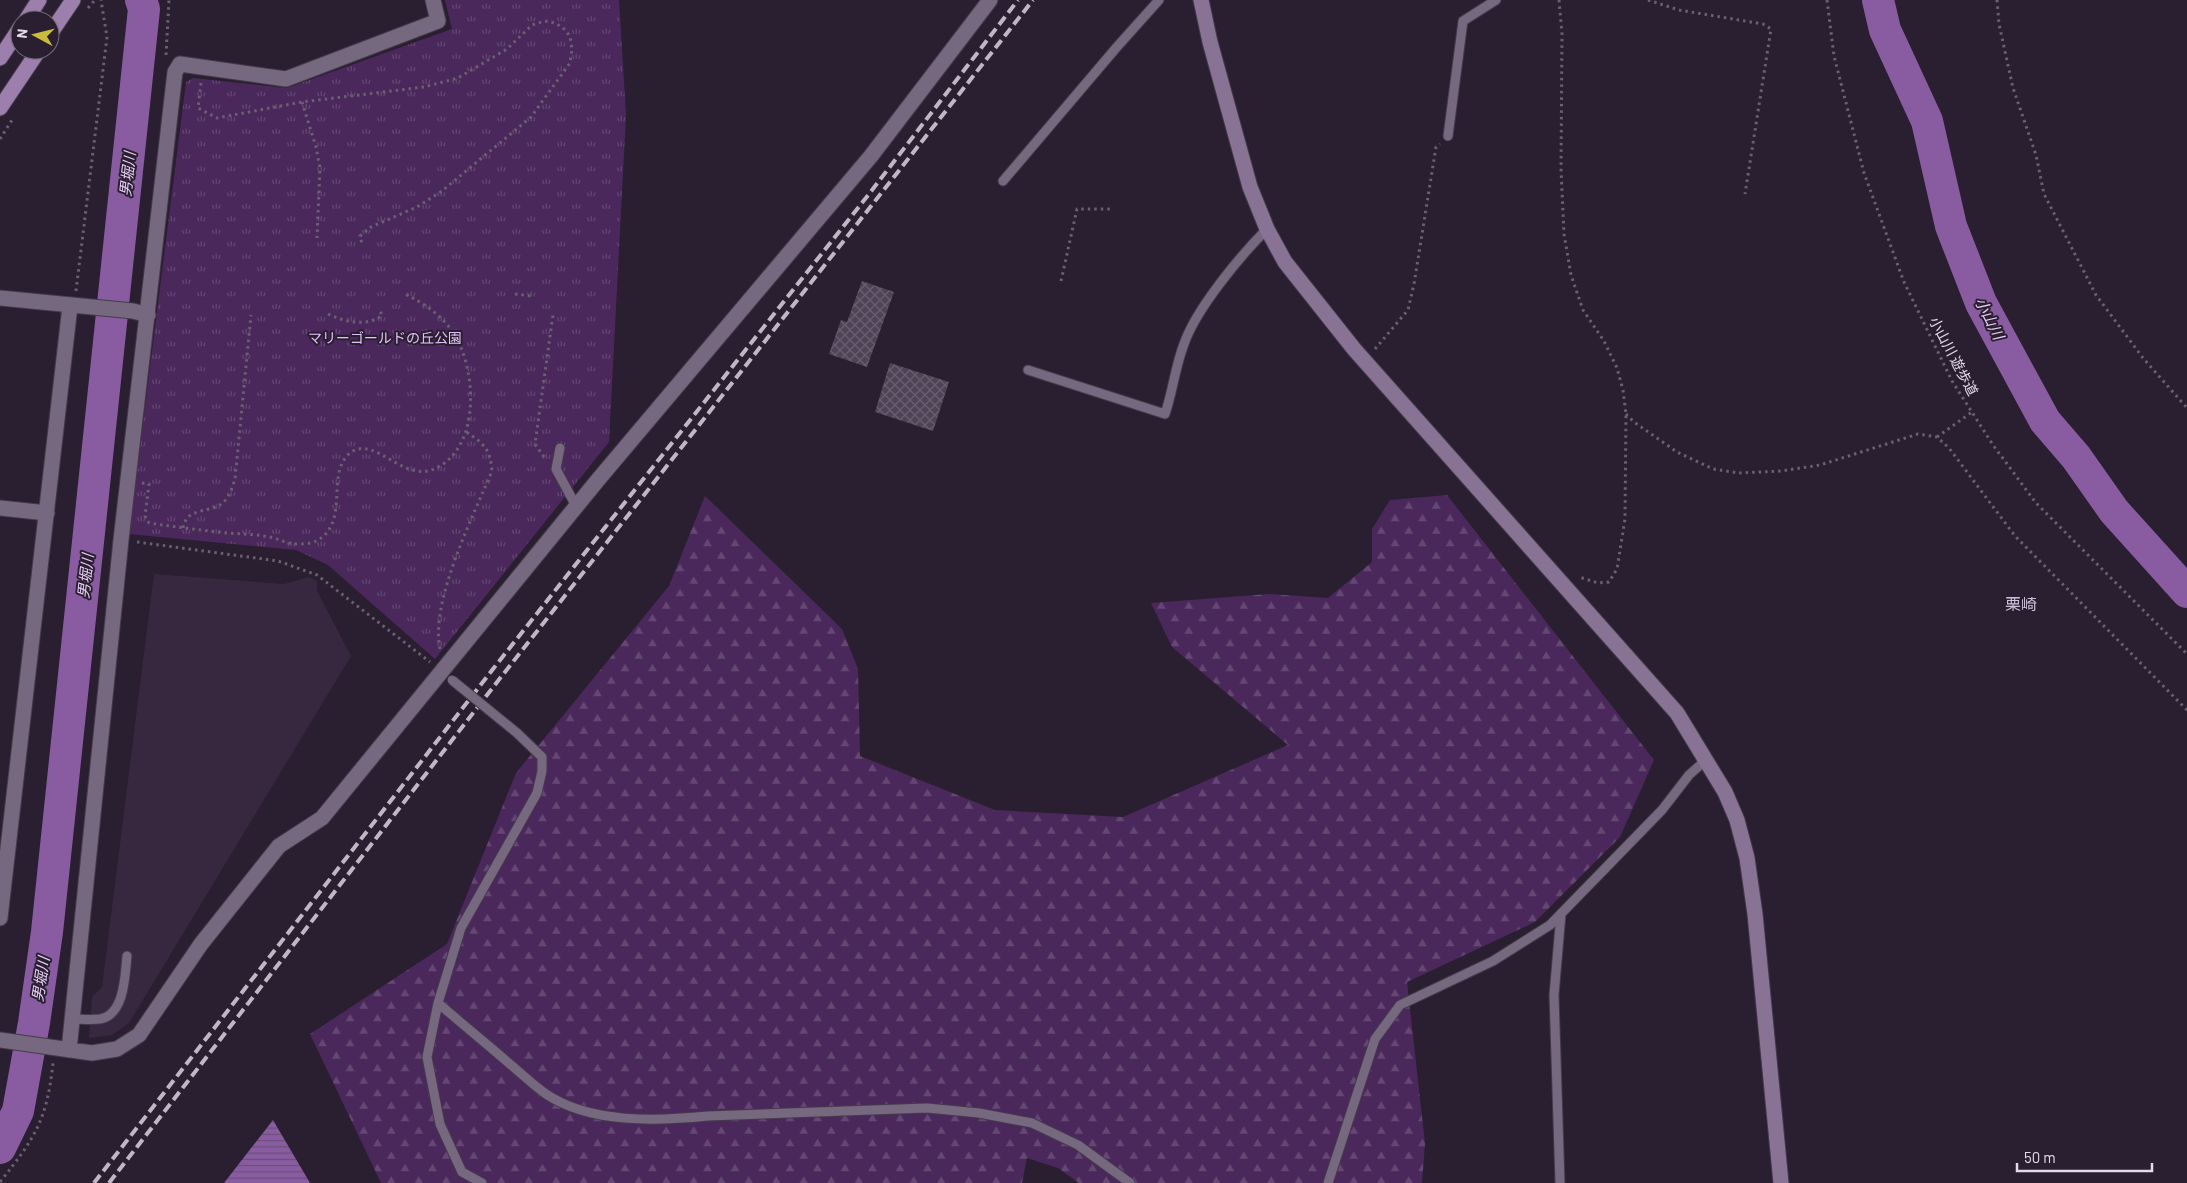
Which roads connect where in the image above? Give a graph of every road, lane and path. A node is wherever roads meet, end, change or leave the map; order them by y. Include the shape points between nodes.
1 (73, 0) edge
2 (101, 0) edge
3 (169, 0) edge
4 (434, 0) edge
5 (990, 0) edge
6 (1160, 0) edge
7 (1200, 0) edge
8 (1496, 0) edge
9 (1559, 0) edge
10 (1648, 0) edge
11 (1827, 0) edge
12 (1997, 0) edge
13 (60, 19) edge
14 (10, 43) edge
15 (166, 55) dead end
16 (0, 58) edge
17 (32, 60) edge
18 (203, 68) junction
19 (302, 102) junction
20 (0, 108) edge
21 (1448, 136) joint
22 (1003, 181) dead end
23 (1745, 194) dead end
24 (1112, 210) dead end
25 (1267, 229) junction
26 (317, 238) dead end
27 (362, 244) dead end
28 (1061, 281) dead end
29 (405, 294) dead end
30 (515, 294) dead end
31 (532, 296) dead end
32 (0, 298) edge
33 (77, 307) junction
34 (380, 310) dead end
35 (328, 314) dead end
36 (148, 315) junction
37 (251, 315) dead end
38 (554, 315) dead end
39 (1365, 362) junction
40 (1028, 370) dead end
41 (2187, 408) edge
42 (1972, 412) junction
43 (1626, 414) junction
44 (465, 431) junction
45 (1937, 437) junction
46 (560, 448) dead end
47 (545, 457) dead end
48 (129, 482) junction
49 (576, 506) junction
50 (0, 508) edge
51 (46, 513) junction
52 (184, 528) junction
53 (121, 540) junction
54 (1560, 580) junction
55 (2187, 654) edge
56 (447, 671) junction
57 (2187, 710) edge
58 (1707, 759) junction
59 (1561, 914) junction
60 (0, 918) edge
61 (127, 956) dead end
62 (438, 1004) junction
63 (72, 1019) junction
64 (1, 1040) edge
65 (57, 1048) junction
66 (0, 1182) edge
67 (482, 1183) edge
68 (1130, 1183) edge
69 (1328, 1183) edge
70 (1560, 1183) edge
71 (1780, 1183) edge

1 - 13 main road
2 - 33 path via 107,37
3 - 15 path
4 - 18 street via 438,21 286,79
5 - 49 street via 871,156
6 - 22 lane
7 - 25 street via 1250,187
8 - 21 lane via 1463,21
9 - 43 path via 1565,242 1571,275 1583,310 1604,341 1616,368
10 - 23 path via 1680,10 1762,24 1771,29
11 - 42 path, 小山川 遊歩道 via 1834,56 1864,173 1904,282 1952,381
12 - 41 path via 2013,88 2036,155 2044,194 2096,295
14 - 16 main road
17 - 20 main road
18 - 19 path via 198,108 217,118
18 - 36 street via 180,64 175,72
19 - 26 path via 320,168
19 - 27 path via 424,87 458,78 506,49 532,25 555,23 570,36 570,63 531,117 442,192 371,227 360,236
21 - 39 path via 1436,148 1408,310
24 - 28 path via 1077,209
25 - 39 street via 1286,262
25 - 40 lane via 1250,246 1201,311 1184,342 1165,414
29 - 44 path via 419,300 442,319 451,329 467,361 471,397
30 - 31 path
32 - 33 street
33 - 36 street
33 - 51 street
34 - 35 path via 382,316 372,322 345,322
36 - 48 street
37 - 52 path via 235,479 227,499 211,509 193,513 185,520
38 - 47 path via 535,444
39 - 54 street
42 - 45 path
42 - 55 path, 小山川 遊歩道 via 2036,503
43 - 45 path via 1677,452 1713,469 1739,473 1820,465 1918,434
43 - 54 path via 1625,519 1617,569 1609,582 1598,583 1574,576
44 - 52 path via 448,460 433,470 403,468 366,449 353,452 344,462 338,478 336,514 331,529 316,542 295,544 268,536
44 - 56 path via 485,445 491,458 492,472 458,550 439,613 439,647
45 - 57 path via 1949,448 2015,536
46 - 49 lane via 556,469
48 - 52 path via 149,484 145,516 149,523
48 - 53 street
49 - 56 street
50 - 51 street
51 - 60 street
53 - 56 path via 278,561 317,575
53 - 63 street
54 - 58 street via 1677,713
56 - 62 lane, bridge via 542,757 542,771 537,793 461,928
56 - 65 street via 322,818 279,846 201,944 139,1035 118,1049 92,1053
58 - 59 lane
58 - 71 street via 1737,820 1747,858
59 - 69 lane via 1550,926 1493,961 1400,1005 1375,1039
59 - 70 lane via 1554,995
61 - 63 lane via 123,993 116,1009 102,1019
62 - 67 lane via 427,1057 440,1124 462,1172
62 - 68 lane via 546,1094 569,1106 602,1115 673,1120 927,1108 979,1113 1032,1123 1078,1145
63 - 65 street
64 - 65 street
65 - 66 path via 42,1122 29,1145

